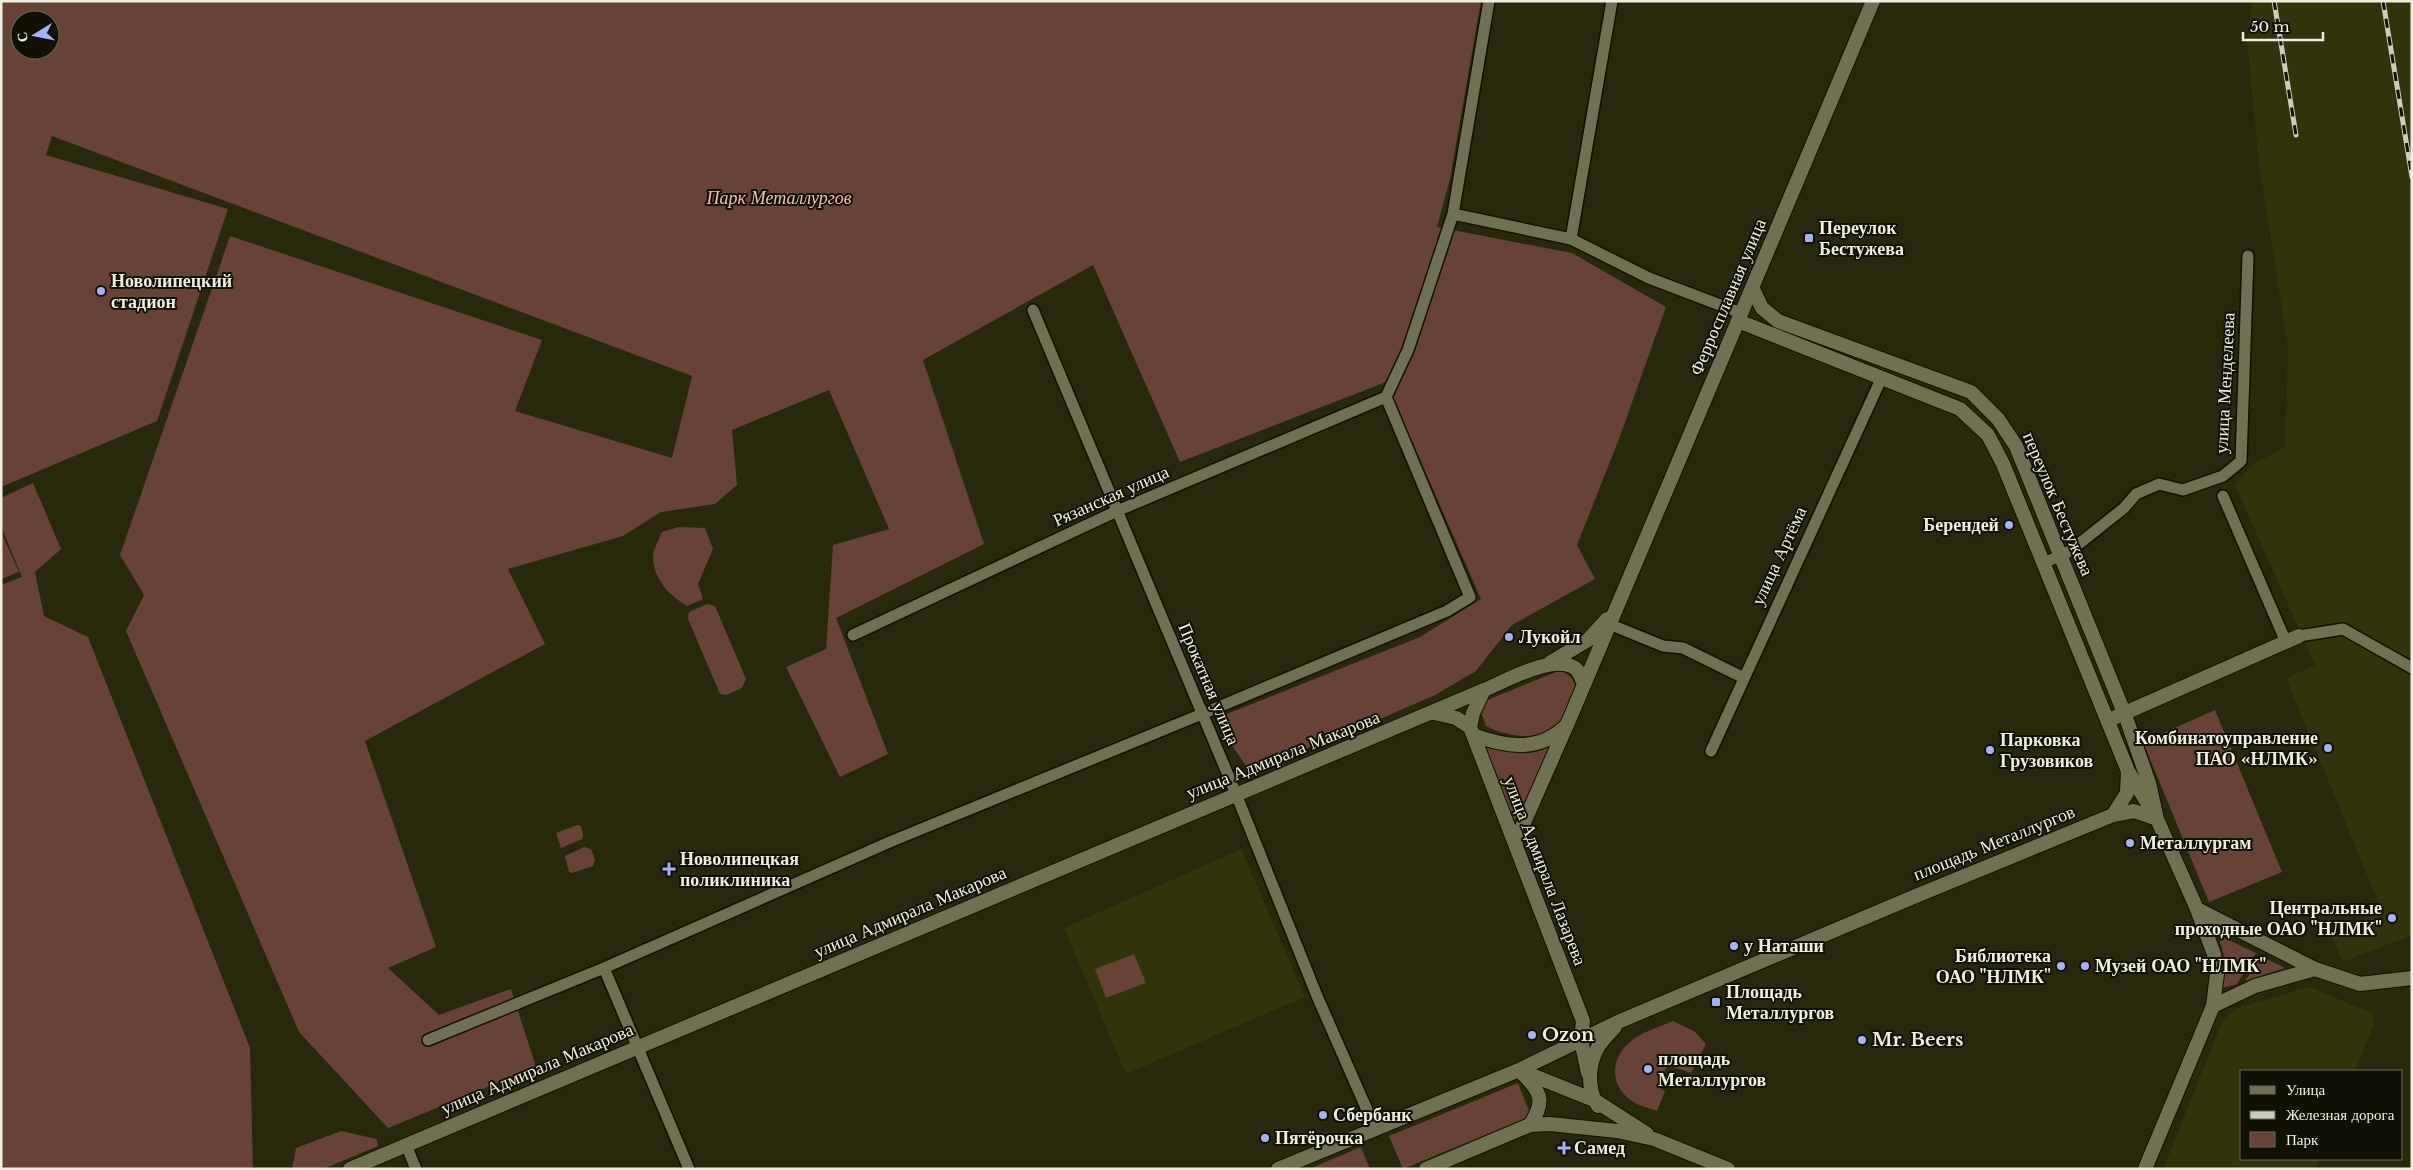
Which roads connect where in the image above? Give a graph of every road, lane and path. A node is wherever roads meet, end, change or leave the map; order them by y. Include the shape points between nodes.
1 (1489, 1) edge
2 (1612, 1) edge
3 (1873, 1) edge
4 (1453, 214) junction
5 (1571, 238) junction
6 (2248, 256) dead end
7 (1752, 287) junction
8 (1033, 310) dead end
9 (1740, 317) junction
10 (1882, 377) junction
11 (1386, 397) junction
12 (2223, 496) dead end
13 (1118, 511) junction
14 (2060, 555) junction
15 (2044, 563) junction
16 (1616, 607) junction
17 (1609, 624) junction
18 (853, 635) dead end
19 (2299, 636) joint
20 (2286, 642) junction
21 (1551, 663) junction
22 (2412, 668) edge
23 (1744, 678) junction
24 (1584, 685) junction
25 (1484, 690) junction
26 (1434, 713) junction
27 (2125, 713) junction
28 (1202, 714) junction
29 (2109, 720) junction
30 (1567, 725) junction
31 (1471, 731) junction
32 (1711, 751) dead end
33 (2128, 771) junction
34 (1236, 794) junction
35 (2113, 815) junction
36 (2157, 819) junction
37 (1515, 843) junction
38 (2197, 909) junction
39 (604, 968) junction
40 (2315, 969) junction
41 (2412, 978) edge
42 (2213, 1006) junction
43 (1583, 1021) joint
44 (1618, 1022) junction
45 (428, 1040) dead end
46 (1582, 1040) junction
47 (637, 1047) junction
48 (1519, 1070) junction
49 (1589, 1078) junction
50 (1594, 1100) junction
51 (1530, 1125) junction
52 (1375, 1128) junction
53 (1617, 1131) junction
54 (1654, 1139) junction
55 (406, 1145) junction
56 (350, 1169) edge
57 (416, 1169) edge
58 (689, 1169) edge
59 (1278, 1169) edge
60 (1426, 1169) edge
61 (1728, 1169) edge
62 (2144, 1169) edge

1 - 4 street
2 - 5 street
3 - 7 main road, Ферросплавная улица
4 - 5 street
4 - 11 street via 1408,350
5 - 9 street via 1649,278
6 - 14 street, улица Менделеева via 2241,461 2223,476 2183,490 2159,484 2136,494 2124,508 2070,551
7 - 9 main road, Ферросплавная улица
7 - 14 main road, переулок Бестужева via 1762,308 1778,320 1971,392 1998,419 2016,446
8 - 13 street, Прокатная улица
9 - 10 main road, переулок Бестужева
9 - 16 main road, Ферросплавная улица
10 - 15 main road, переулок Бестужева via 1960,409 1988,436
10 - 23 street, улица Артёма
11 - 13 street, Рязанская улица
11 - 28 street via 1470,597 1447,611
12 - 20 street
13 - 18 street, Рязанская улица
13 - 28 street, Прокатная улица
14 - 15 street, улица Менделеева
14 - 27 main road, переулок Бестужева
15 - 29 main road, переулок Бестужева
16 - 17 main road, Ферросплавная улица
16 - 21 main road via 1588,640
17 - 23 street via 1663,646 1683,648
17 - 24 main road, Ферросплавная улица
19 - 20 main road
19 - 22 street via 2343,629
20 - 27 main road
21 - 24 main road via 1575,669
21 - 25 main road, улица Адмирала Макарова
23 - 32 street, улица Артёма
24 - 30 main road, Ферросплавная улица
25 - 26 main road, улица Адмирала Макарова
25 - 31 main road via 1473,713
26 - 31 main road via 1456,718
26 - 34 main road, улица Адмирала Макарова
27 - 29 main road
27 - 36 main road, переулок Бестужева via 2149,783
28 - 34 street, Прокатная улица
28 - 39 street via 892,841
29 - 33 main road, переулок Бестужева
30 - 31 main road via 1547,739 1524,746 1499,743
30 - 37 main road
31 - 37 main road, улица Адмирала Лазарева
33 - 35 main road, переулок Бестужева via 2127,793
33 - 36 main road
34 - 47 main road, улица Адмирала Макарова
34 - 52 street, Прокатная улица
35 - 36 main road, площадь Металлургов via 2134,811
35 - 44 main road, площадь Металлургов
36 - 38 main road
37 - 43 main road, улица Адмирала Лазарева
38 - 40 main road
38 - 42 main road via 2214,954
39 - 45 street
39 - 47 street
40 - 41 main road via 2360,984
40 - 42 main road via 2255,986
42 - 62 main road
43 - 46 main road, площадь Металлургов
44 - 46 main road
44 - 49 main road, площадь Металлургов via 1597,1048
46 - 48 main road
46 - 49 main road, площадь Металлургов
47 - 55 main road, улица Адмирала Макарова
47 - 58 street
48 - 50 main road
48 - 51 main road via 1535,1085 1539,1095 1540,1111
48 - 52 main road
49 - 50 main road, площадь Металлургов
50 - 53 main road, площадь Металлургов
50 - 54 main road
51 - 53 main road
51 - 60 main road
52 - 59 main road
53 - 54 main road
54 - 61 main road
55 - 56 main road, улица Адмирала Макарова
55 - 57 street

